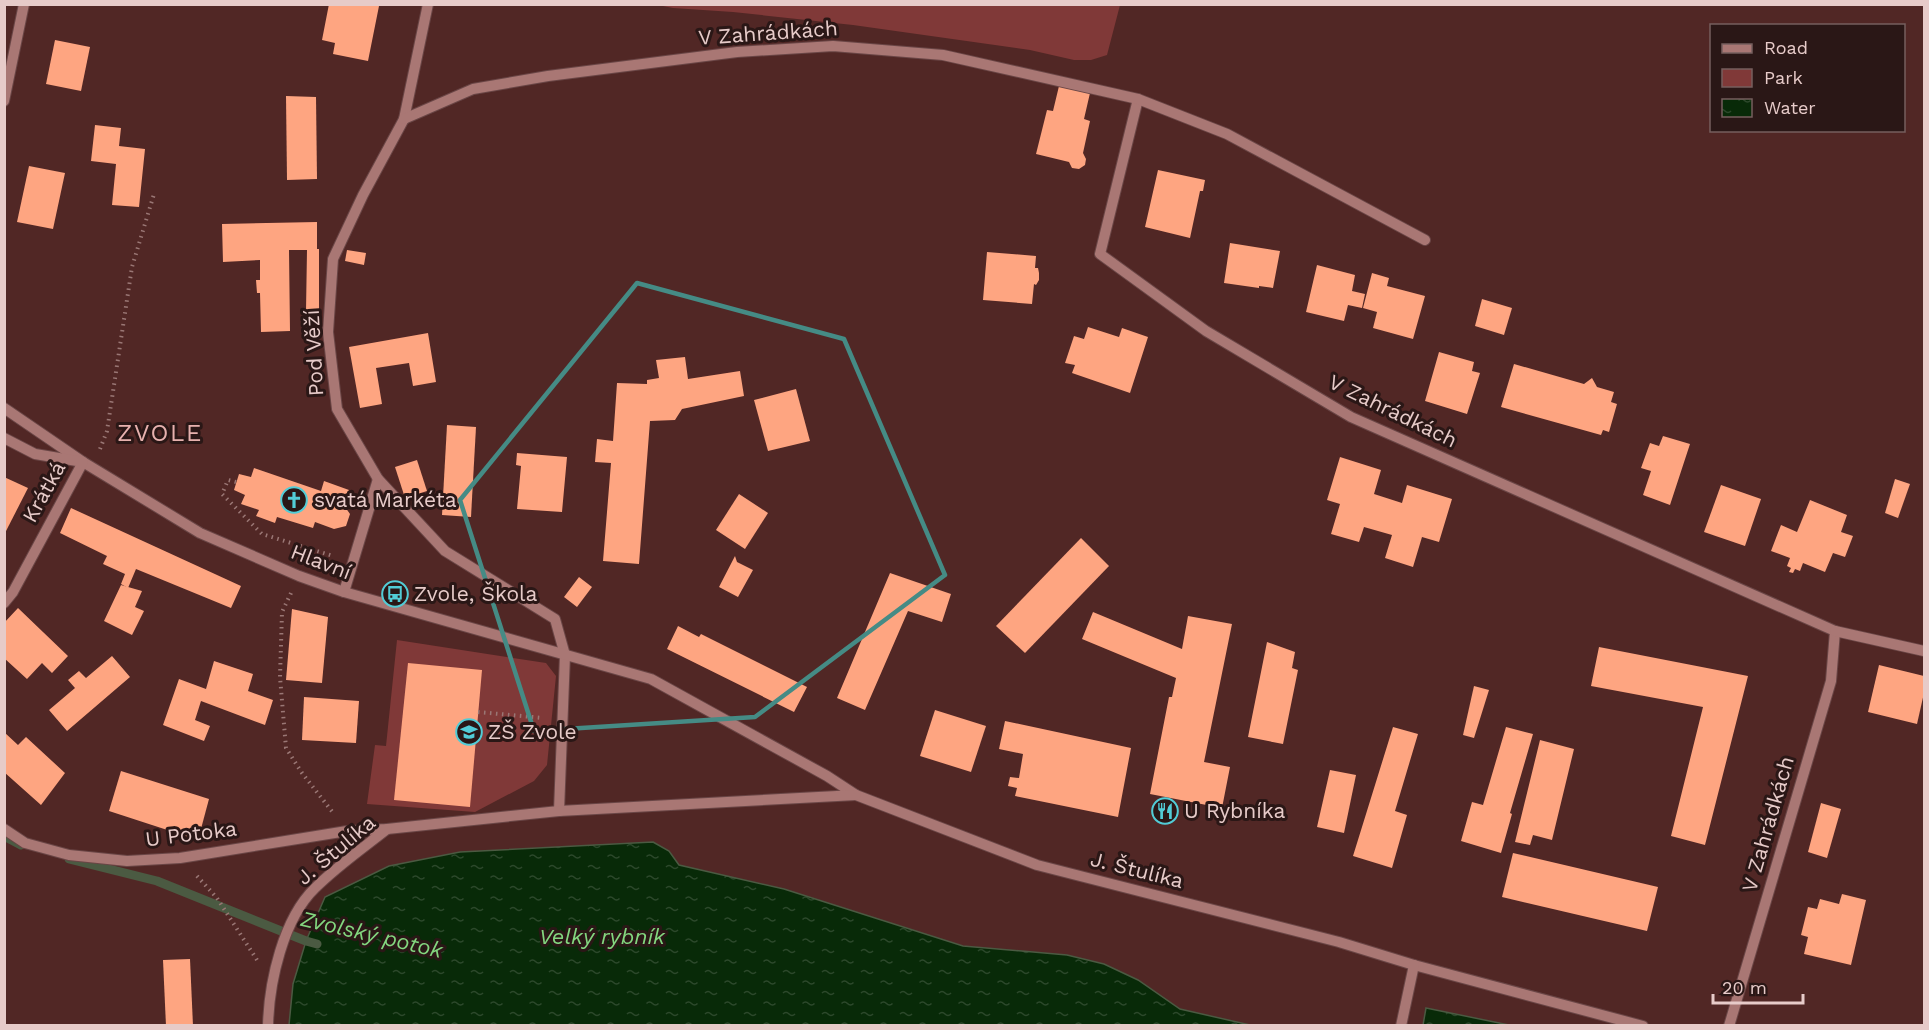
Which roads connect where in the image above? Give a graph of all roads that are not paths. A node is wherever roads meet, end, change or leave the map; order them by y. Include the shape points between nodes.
1 (24, 4) edge
2 (428, 4) edge
3 (1138, 99) junction
4 (4, 101) edge
5 (404, 119) junction
6 (1425, 240) dead end
7 (4, 408) edge
8 (4, 438) edge
9 (88, 464) junction
10 (378, 479) junction
11 (344, 592) junction
12 (4, 603) edge
13 (1835, 632) junction
14 (1924, 651) edge
15 (565, 655) junction
16 (856, 795) junction
17 (559, 811) junction
18 (4, 829) edge
19 (387, 829) junction
20 (1414, 965) junction
21 (268, 1026) edge
22 (1401, 1026) edge
23 (1643, 1026) edge
24 (1729, 1026) edge

1 - 4 street
2 - 5 street, Pod Věží
3 - 5 street, V Zahrádkách via 943,55 833,46 737,52 483,87
3 - 6 street, V Zahrádkách via 1227,134
3 - 13 street, V Zahrádkách via 1101,254 1206,331 1351,417
5 - 10 street, Pod Věží via 333,259 328,332 337,409
7 - 9 street, Hlavní
8 - 9 street, Hlavní via 34,454
9 - 11 street, Hlavní via 200,533
9 - 12 street, Krátká
10 - 11 street
10 - 15 street, Pod Věží via 445,551 555,619
11 - 15 street, Hlavní
13 - 14 street, V Zahrádkách
13 - 24 street, V Zahrádkách via 1831,681
15 - 16 street, J. Štulíka via 651,679
15 - 17 street
16 - 17 street, J. Štulíka
16 - 20 street, J. Štulíka via 1037,865 1339,942
17 - 19 street, J. Štulíka
18 - 19 street, U Potoka via 25,843 69,855 128,861 180,858 347,831
19 - 21 street, J. Štulíka via 314,888 299,908 285,935
20 - 22 street
20 - 23 street, J. Štulíka

